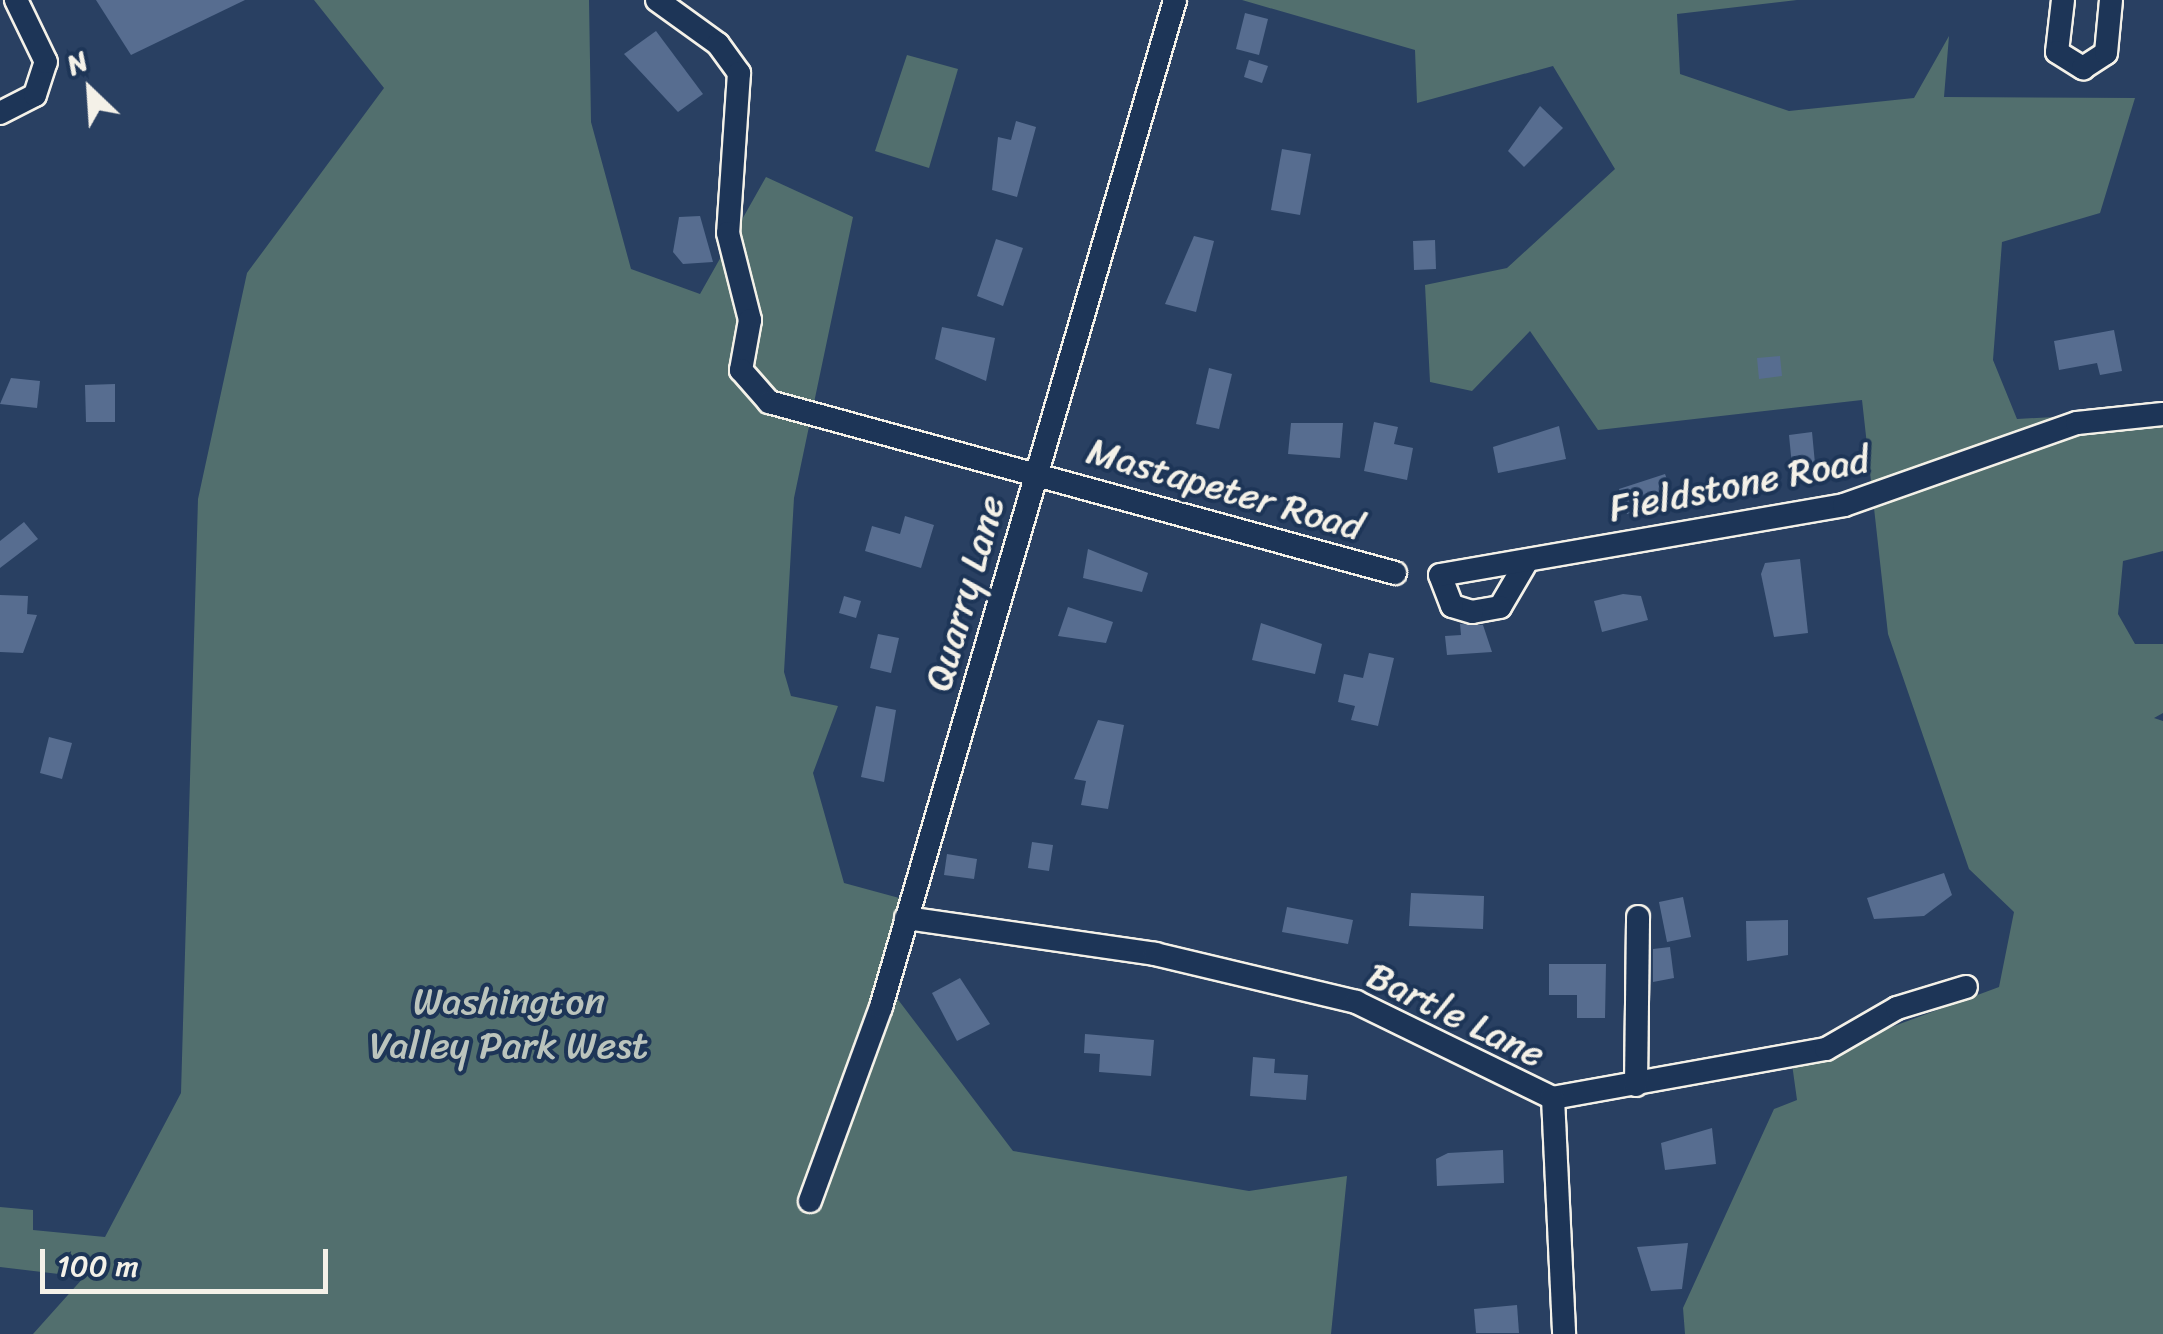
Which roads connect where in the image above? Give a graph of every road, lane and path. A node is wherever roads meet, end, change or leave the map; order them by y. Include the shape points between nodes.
1 (16, 0) edge
2 (657, 0) edge
3 (1175, 0) edge
4 (2063, 0) edge
5 (2111, 0) edge
6 (0, 113) edge
7 (2163, 414) edge
8 (1036, 473) junction
9 (1527, 561) junction
10 (1396, 574) dead end
11 (1638, 917) dead end
12 (906, 918) junction
13 (1966, 987) dead end
14 (1636, 1085) junction
15 (1553, 1098) junction
16 (810, 1201) dead end
17 (1564, 1334) edge

1 - 6 street via 46,62 35,95
2 - 8 street, Mastapeter Road via 718,44 739,73 728,233 750,320 741,370 752,388 769,402
3 - 8 street, Quarry Lane
4 - 5 street via 2056,52 2083,68 2106,53
7 - 9 street, Fieldstone Road via 2077,424 1844,505
8 - 10 street, Mastapeter Road
8 - 12 street, Quarry Lane
9 - 9 street, Fieldstone Road via 1440,576 1452,606 1472,612 1500,606
11 - 14 street
12 - 15 street, Bartle Lane via 1155,954 1356,1002
12 - 16 street, Quarry Lane
13 - 14 street, Bartle Lane via 1897,1008 1826,1049
14 - 15 street, Bartle Lane
15 - 17 street

